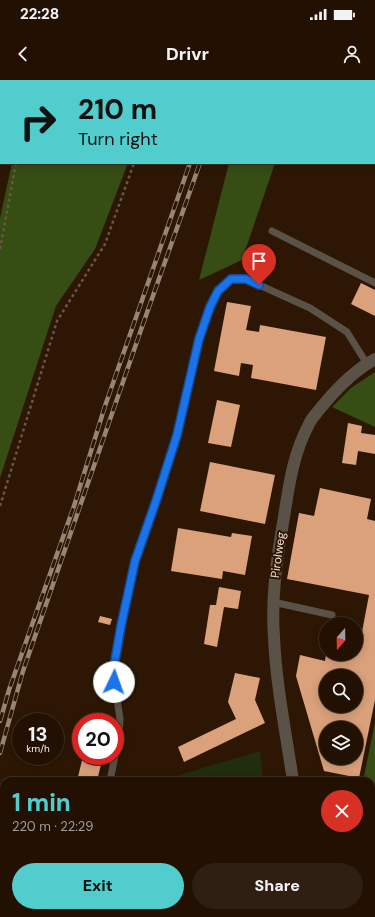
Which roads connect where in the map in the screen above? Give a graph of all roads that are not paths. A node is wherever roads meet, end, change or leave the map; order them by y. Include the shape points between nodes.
1 (272, 231) dead end
2 (375, 283) edge
3 (371, 362) edge
4 (273, 602) junction
5 (332, 615) dead end
6 (119, 713) edge
7 (113, 765) edge
8 (111, 777) edge
9 (292, 777) edge

1 - 2 lane
3 - 4 street, Pirolweg via 329,398 310,422 300,443 287,498
3 - 6 lane via 347,332 310,308 246,279 231,279 218,291 199,339 177,435 135,561 113,672
4 - 5 lane
4 - 9 street, Pirolweg via 276,668
7 - 8 lane

